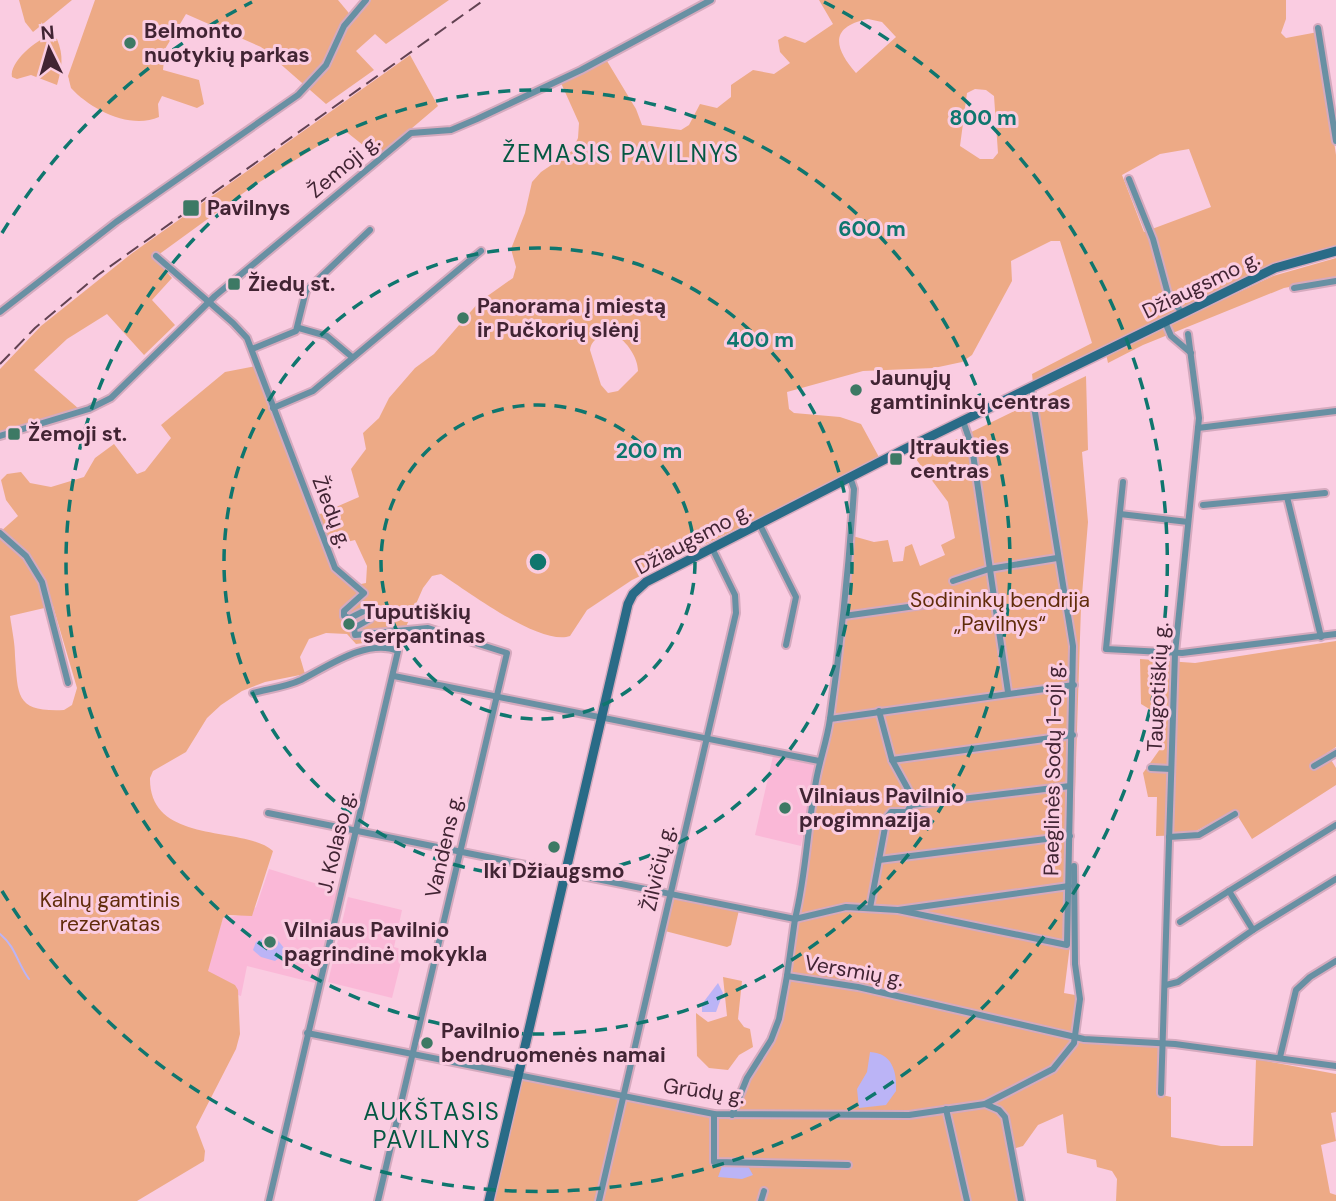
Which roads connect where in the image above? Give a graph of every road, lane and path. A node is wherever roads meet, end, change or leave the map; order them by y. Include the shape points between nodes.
1 (366, 0) edge
2 (711, 0) edge
3 (1318, 28) dead end
4 (1336, 141) edge
5 (1129, 178) dead end
6 (370, 230) dead end
7 (481, 251) dead end
8 (1336, 251) edge
9 (156, 256) dead end
10 (1336, 281) edge
11 (1294, 288) dead end
12 (210, 302) junction
13 (0, 312) edge
14 (1182, 313) junction
15 (1164, 322) junction
16 (299, 328) junction
17 (1188, 334) dead end
18 (253, 349) junction
19 (1191, 353) junction
20 (352, 357) junction
21 (1031, 388) junction
22 (273, 408) junction
23 (1336, 411) edge
24 (963, 421) junction
25 (1198, 428) junction
26 (0, 436) edge
27 (850, 477) junction
28 (1123, 482) dead end
29 (1325, 493) dead end
30 (1287, 497) junction
31 (1203, 505) dead end
32 (1120, 514) junction
33 (1188, 522) junction
34 (759, 523) junction
35 (0, 533) edge
36 (712, 548) junction
37 (1057, 558) junction
38 (989, 569) junction
39 (953, 581) dead end
40 (994, 595) junction
41 (844, 616) junction
42 (1336, 634) edge
43 (1321, 637) junction
44 (786, 645) dead end
45 (1175, 653) junction
46 (505, 664) joint
47 (394, 676) junction
48 (68, 683) dead end
49 (1074, 685) junction
50 (1008, 692) junction
51 (253, 693) dead end
52 (498, 696) junction
53 (879, 711) junction
54 (602, 717) junction
55 (831, 719) junction
56 (1073, 735) junction
57 (707, 738) junction
58 (1336, 753) edge
59 (892, 760) junction
60 (819, 761) junction
61 (1314, 766) dead end
62 (1151, 768) dead end
63 (1171, 769) junction
64 (1070, 786) junction
65 (911, 805) junction
66 (268, 813) dead end
67 (1235, 814) dead end
68 (1336, 825) edge
69 (358, 830) junction
70 (1070, 836) junction
71 (1169, 837) junction
72 (461, 850) junction
73 (879, 860) junction
74 (1074, 866) dead end
75 (565, 873) junction
76 (1336, 879) edge
77 (1069, 886) junction
78 (1229, 891) junction
79 (670, 892) junction
80 (870, 908) junction
81 (898, 911) junction
82 (794, 919) junction
83 (1181, 922) dead end
84 (1253, 930) junction
85 (1336, 961) edge
86 (787, 976) junction
87 (1166, 985) junction
88 (307, 1033) junction
89 (1076, 1037) junction
90 (1164, 1043) junction
91 (412, 1054) junction
92 (1280, 1057) junction
93 (1336, 1066) edge
94 (517, 1076) junction
95 (1161, 1093) dead end
96 (622, 1096) junction
97 (985, 1104) junction
98 (946, 1109) junction
99 (714, 1114) junction
100 (732, 1115) junction
101 (848, 1165) dead end
102 (764, 1191) dead end
103 (269, 1201) edge
104 (378, 1201) edge
105 (489, 1201) edge
106 (599, 1201) edge
107 (761, 1201) edge
108 (967, 1201) edge
109 (1021, 1201) edge

1 - 13 street via 344,26 326,65 298,95 116,222
2 - 12 street, Žemoji g. via 581,70 451,130 411,132
3 - 4 street
5 - 14 street via 1168,294
6 - 16 street via 306,291
7 - 20 street
8 - 14 street, Džiaugsmo g. via 1275,268
9 - 12 street, Žiedų g.
10 - 11 street
12 - 18 street, Žiedų g.
12 - 26 street, Žemoji g. via 103,404
14 - 15 street, Džiaugsmo g.
15 - 19 street via 1171,336
15 - 21 street, Džiaugsmo g.
16 - 18 street
16 - 20 street via 327,336
17 - 19 street, Taugotiškių g.
18 - 22 street, Žiedų g.
19 - 25 street, Taugotiškių g.
20 - 22 street via 313,391
21 - 24 street, Džiaugsmo g.
21 - 37 street, Paeglinės Sodų 1-oji g.
22 - 46 street, Žiedų g. via 335,568 364,593 344,616 372,612 354,628 355,635 428,628 506,652
23 - 25 street
24 - 27 street, Džiaugsmo g.
24 - 38 street via 972,447
25 - 33 street, Taugotiškių g.
27 - 34 street, Džiaugsmo g.
27 - 41 street, Versmių g. via 854,489
28 - 32 street
29 - 30 street
30 - 31 street
30 - 43 street
32 - 33 street
32 - 45 street via 1106,649
33 - 45 street, Taugotiškių g.
34 - 36 street, Džiaugsmo g.
34 - 44 street via 796,597
35 - 48 street via 26,556 42,582
36 - 54 street, Džiaugsmo g. via 632,594
36 - 57 street, Žilvičių g. via 736,606
37 - 38 street
37 - 49 street, Paeglinės Sodų 1-oji g. via 1073,646
38 - 39 street
38 - 40 street
40 - 41 street
40 - 50 street
41 - 55 street, Versmių g.
42 - 43 street
43 - 45 street
45 - 63 street, Taugotiškių g.
46 - 52 street, Vandens g.
47 - 51 street, J. Kolaso g. via 398,654 391,649 348,654 299,681
47 - 52 street
47 - 69 street, J. Kolaso g.
49 - 50 street
49 - 56 street, Paeglinės Sodų 1-oji g.
50 - 53 street
52 - 54 street
52 - 72 street, Vandens g.
53 - 55 street
53 - 59 street
54 - 57 street
54 - 75 street, Džiaugsmo g.
55 - 60 street, Versmių g.
56 - 59 street
56 - 64 street, Paeglinės Sodų 1-oji g.
57 - 60 street
57 - 79 street, Žilvičių g.
58 - 61 street
59 - 65 street via 909,791
60 - 82 street, Versmių g.
62 - 63 street
63 - 71 street, Taugotiškių g.
64 - 65 street
64 - 70 street, Paeglinės Sodų 1-oji g.
65 - 73 street via 907,812 889,813
66 - 69 street
67 - 71 street via 1199,835
68 - 78 street
69 - 72 street
69 - 88 street, J. Kolaso g.
70 - 73 street
70 - 77 street, Paeglinės Sodų 1-oji g.
71 - 87 street, Taugotiškių g.
72 - 75 street
72 - 91 street, Vandens g.
73 - 80 street
74 - 89 street via 1080,999
75 - 79 street
75 - 94 street, Džiaugsmo g.
76 - 84 street
77 - 81 street
77 - 81 street, Paeglinės Sodų 1-oji g. via 1067,945
78 - 83 street
78 - 84 street
79 - 82 street
79 - 96 street, Žilvičių g.
80 - 81 street
80 - 82 street via 839,908
82 - 86 street, Versmių g.
84 - 87 street via 1178,982
85 - 92 street via 1296,990
86 - 89 street, Versmių g. via 858,987
86 - 100 street via 771,1040 747,1077
87 - 90 street, Taugotiškių g.
88 - 91 street, Grūdų g.
88 - 103 street, J. Kolaso g.
89 - 90 street, Versmių g.
89 - 97 street, Grūdų g. via 1053,1069
90 - 92 street, Versmių g.
90 - 95 street, Taugotiškių g.
91 - 94 street, Grūdų g.
91 - 104 street, Vandens g.
92 - 93 street, Versmių g.
94 - 96 street, Grūdų g.
94 - 105 street, Džiaugsmo g.
96 - 99 street, Grūdų g.
96 - 106 street, Žilvičių g.
97 - 98 street, Grūdų g.
97 - 109 street via 1005,1117
98 - 100 street, Grūdų g. via 888,1116
98 - 108 street
99 - 100 street, Grūdų g.
99 - 101 street via 714,1162
102 - 107 street

